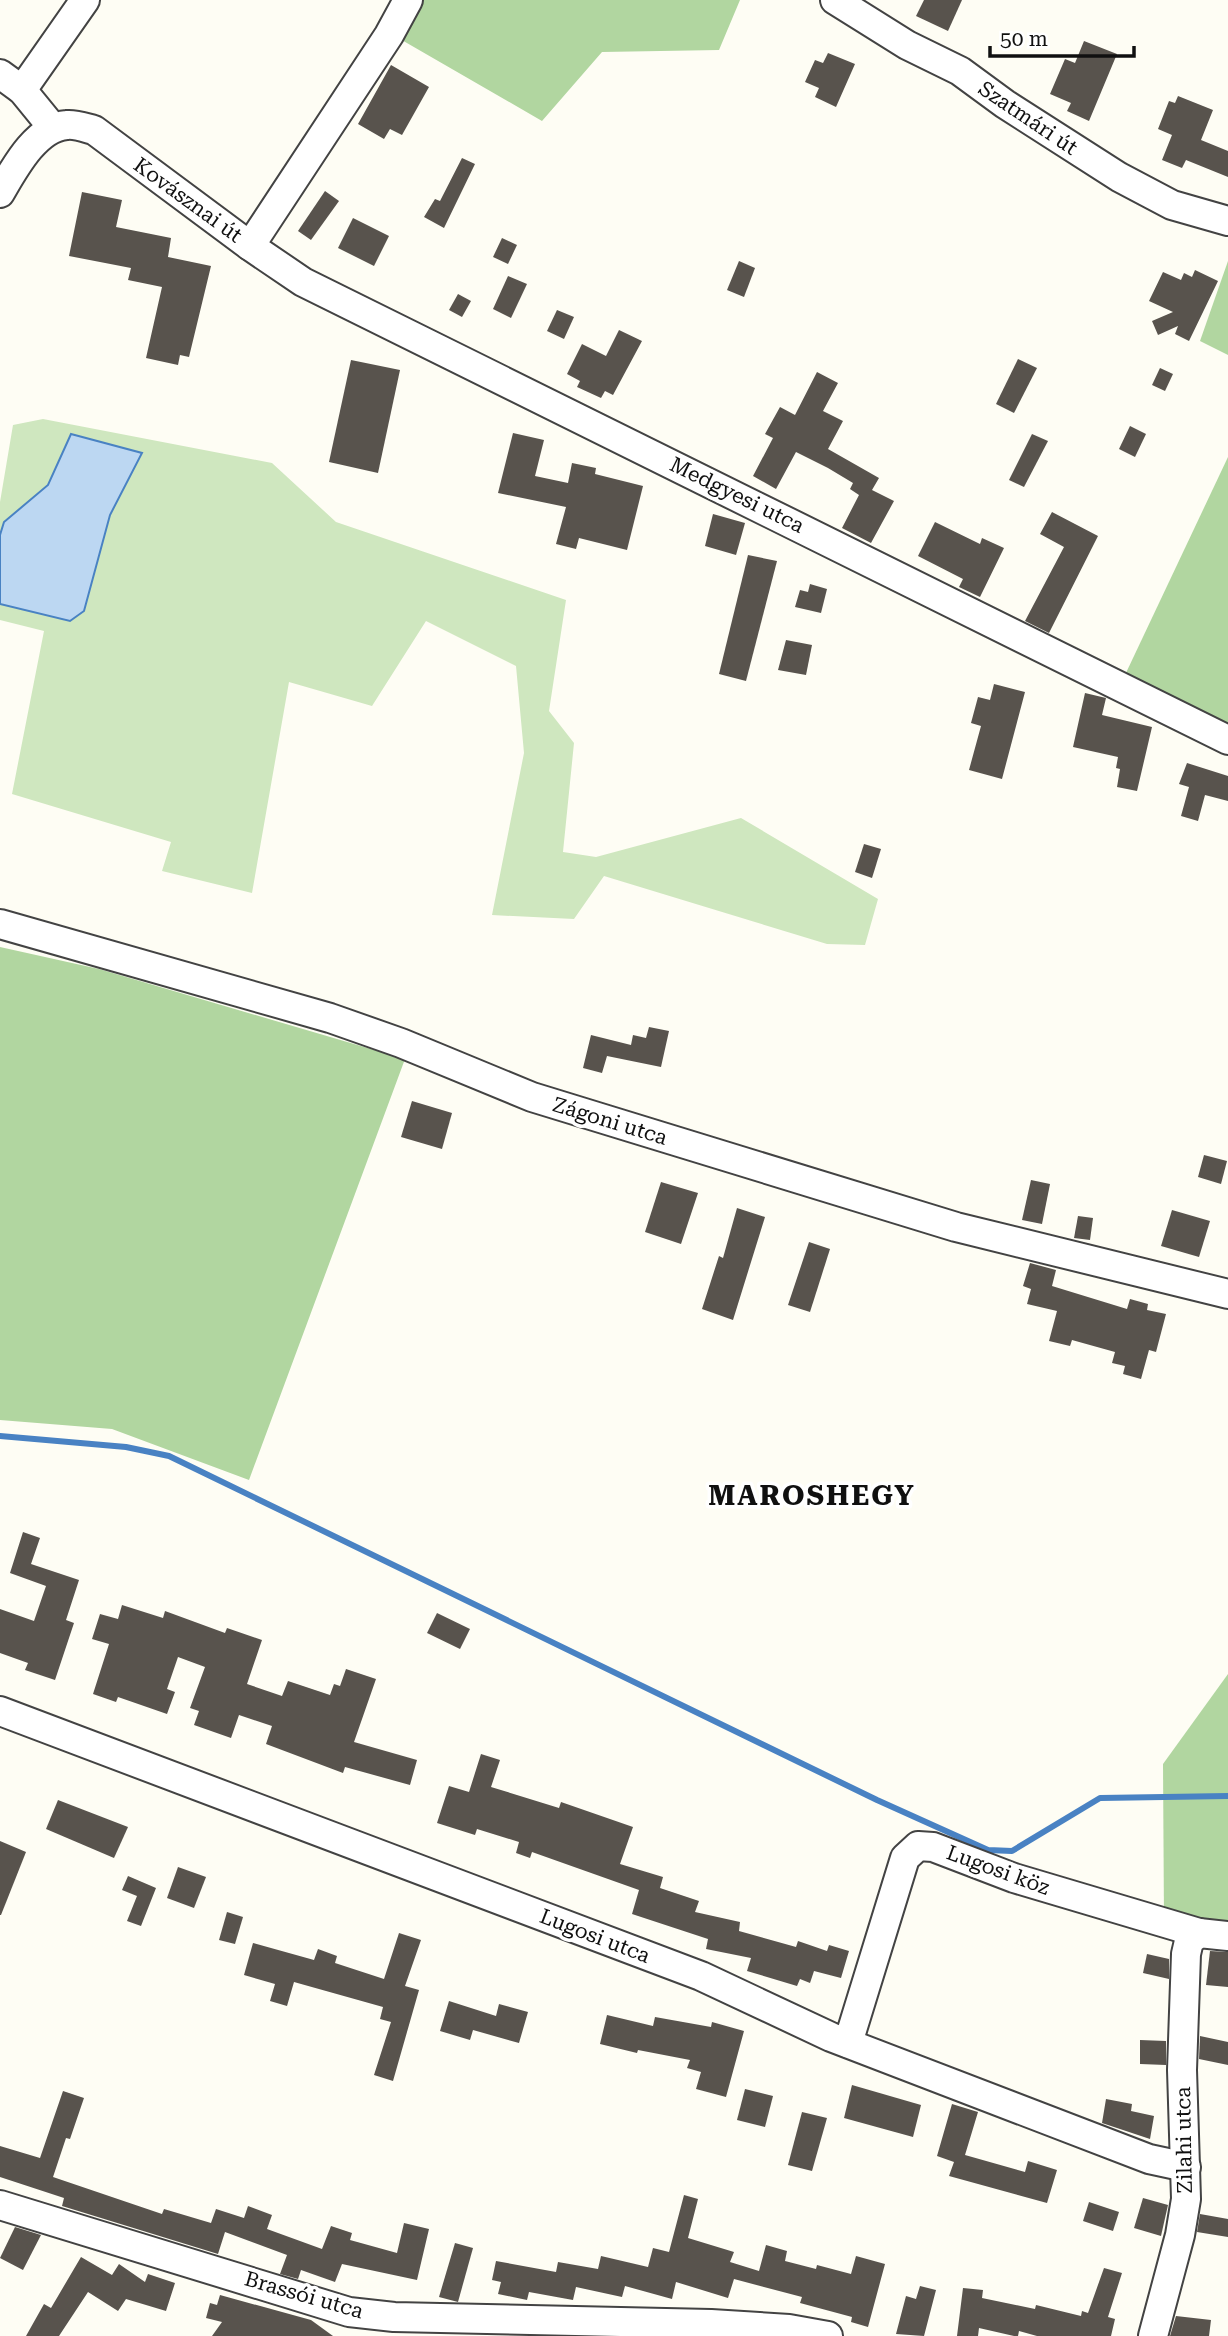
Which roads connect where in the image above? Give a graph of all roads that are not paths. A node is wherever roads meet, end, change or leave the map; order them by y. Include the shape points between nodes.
1 (85, 0) edge
2 (408, 0) edge
3 (835, 0) edge
4 (11, 82) edge
5 (53, 128) junction
6 (0, 192) edge
7 (1228, 221) edge
8 (250, 246) junction
9 (1228, 740) edge
10 (0, 924) edge
11 (1228, 1294) edge
12 (0, 1711) edge
13 (1228, 1936) edge
14 (1194, 1937) junction
15 (848, 2043) junction
16 (1186, 2167) junction
17 (0, 2206) edge
18 (349, 2312) junction
19 (374, 2336) edge
20 (828, 2336) edge
21 (1153, 2336) edge

1 - 4 street
2 - 8 street, Kovásznai út
3 - 7 street, Szatmári út via 960,71 1119,177 1172,205
4 - 5 street
5 - 6 street via 33,145
5 - 8 street, Kovásznai út via 69,124 94,130
8 - 9 street, Medgyesi utca via 303,282
10 - 11 street, Zágoni utca via 330,1018 532,1097 956,1227
12 - 15 street, Lugosi utca via 701,1976
13 - 14 street
14 - 15 street, Lugosi köz via 933,1847 918,1846 905,1858
14 - 16 street, Zilahi utca via 1185,1954 1182,2070
15 - 16 street, Lugosi utca via 1149,2159
16 - 21 street, Zilahi utca via 1180,2235
17 - 18 street, Brassói utca
18 - 19 street
18 - 20 street, Brassói utca via 738,2325

